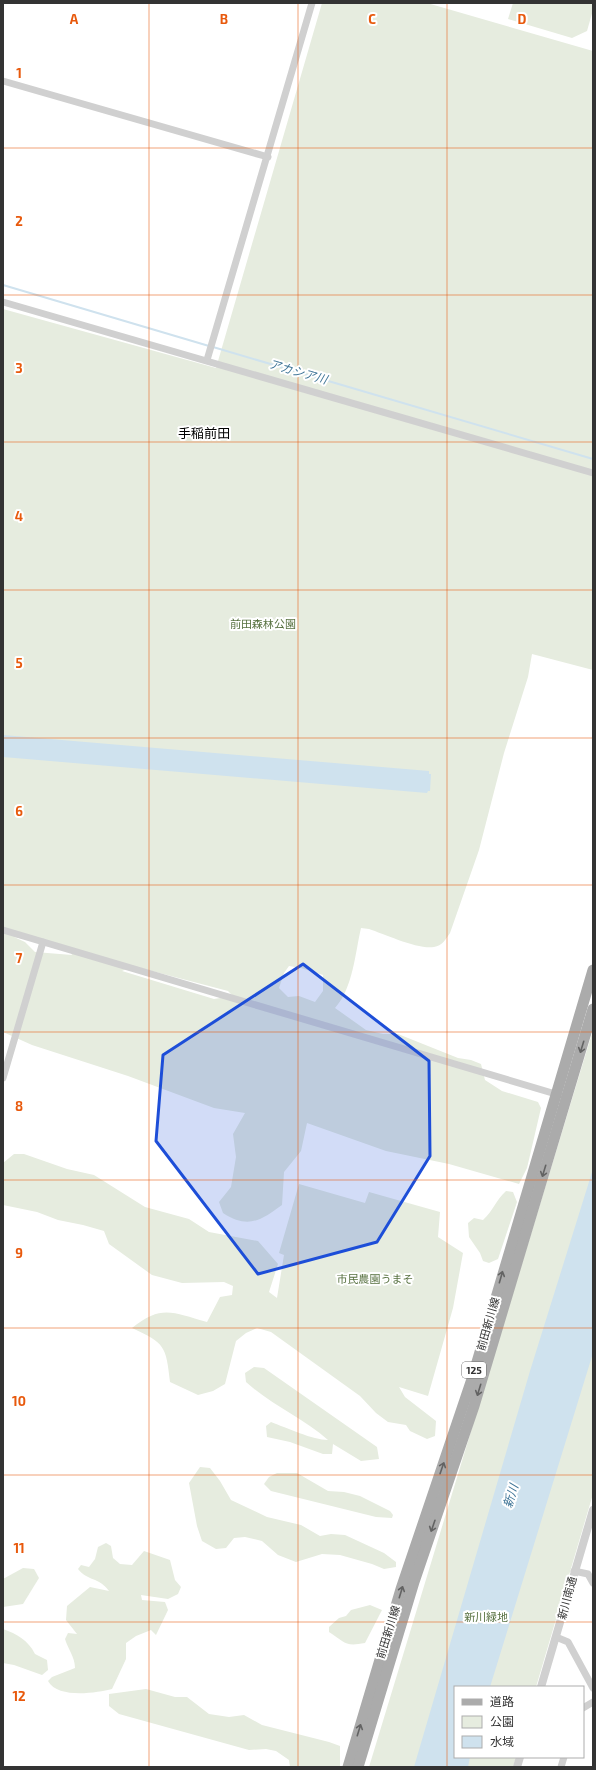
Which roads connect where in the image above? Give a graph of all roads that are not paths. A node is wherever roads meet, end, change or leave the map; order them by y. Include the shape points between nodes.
1 (312, 3) edge
2 (3, 81) edge
3 (268, 157) junction
4 (3, 302) edge
5 (208, 358) junction
6 (593, 473) edge
7 (3, 930) edge
8 (43, 942) junction
9 (593, 970) edge
10 (593, 1009) edge
11 (3, 1078) edge
12 (556, 1094) junction
13 (567, 1097) junction
14 (593, 1510) edge
15 (574, 1571) junction
16 (593, 1583) edge
17 (556, 1637) junction
18 (541, 1686) edge
19 (593, 1688) edge
20 (593, 1702) edge
21 (584, 1707) edge
22 (348, 1767) edge
23 (358, 1767) edge

1 - 3 street
2 - 3 street
3 - 5 street
4 - 5 street
5 - 6 street
7 - 8 street
8 - 11 street
8 - 12 street
9 - 12 main road, 前田新川線 / 125
10 -> 13 main road, 前田新川線 / 125
12 - 13 street
22 -> 12 main road, 前田新川線 / 125 via 401,1590 472,1379
13 -> 23 main road, 前田新川線 / 125 via 474,1406 414,1582
14 - 15 street, 新川南通
15 - 16 street via 588,1574
15 - 17 street, 新川南通
17 - 18 street, 新川南通
17 - 19 street via 568,1642
20 - 21 street

